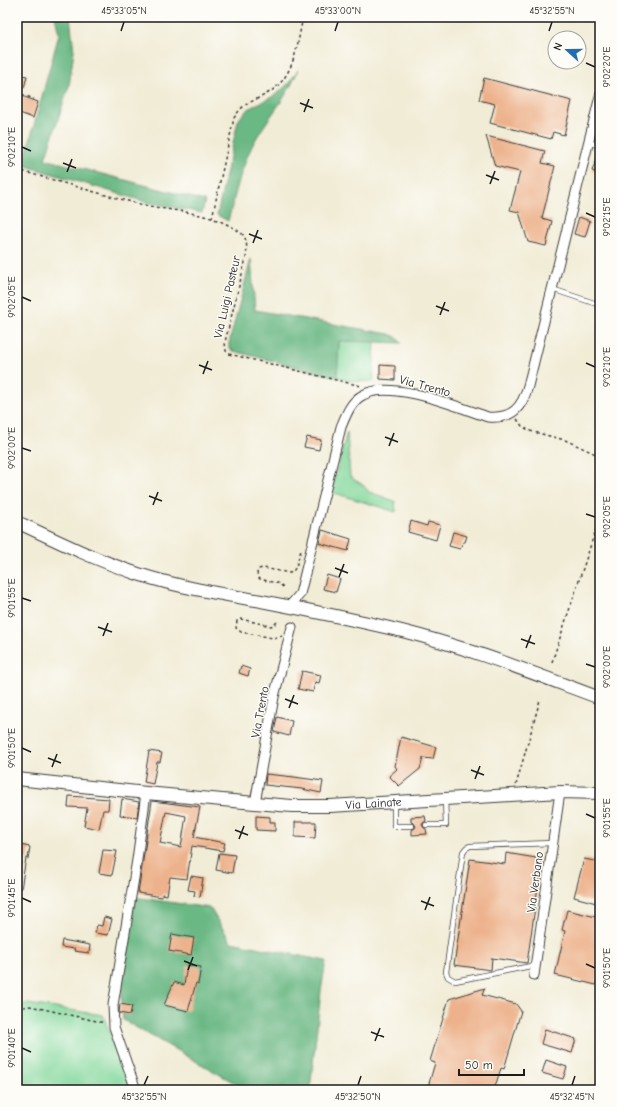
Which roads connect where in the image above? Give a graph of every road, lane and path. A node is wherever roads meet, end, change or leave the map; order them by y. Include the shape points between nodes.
1 (303, 17) edge
2 (600, 96) edge
3 (17, 99) edge
4 (34, 99) dead end
5 (588, 142) junction
6 (600, 146) edge
7 (17, 170) edge
8 (212, 218) junction
9 (552, 289) junction
10 (600, 305) edge
11 (373, 391) junction
12 (515, 411) junction
13 (600, 456) edge
14 (600, 517) edge
15 (17, 522) edge
16 (311, 550) junction
17 (282, 587) dead end
18 (300, 594) junction
19 (289, 607) junction
20 (305, 610) junction
21 (276, 622) dead end
22 (292, 627) dead end
23 (289, 638) junction
24 (552, 662) dead end
25 (600, 698) edge
26 (540, 700) dead end
27 (17, 779) edge
28 (560, 792) junction
29 (146, 793) junction
30 (600, 793) edge
31 (513, 795) junction
32 (445, 799) junction
33 (394, 802) junction
34 (255, 803) junction
35 (426, 825) dead end
36 (412, 826) dead end
37 (553, 843) junction
38 (536, 965) junction
39 (534, 975) dead end
40 (17, 1008) edge
41 (114, 1024) junction
42 (136, 1090) edge

1 - 8 path via 292,66 282,83 268,94 242,106 234,118
2 - 5 street
3 - 4 path via 24,95
5 - 6 lane
5 - 9 street
7 - 8 path, Via Luigi Pasteur via 144,205
8 - 11 path, Via Luigi Pasteur via 242,233 247,249 225,342 226,351 229,354
9 - 10 lane
9 - 12 street via 526,395
11 - 12 street, Via Trento via 388,389 423,396 488,417 508,416
11 - 16 street, Via Trento via 353,403 346,414
12 - 13 path via 522,426 530,431 565,440
14 - 24 path
15 - 19 main road via 64,545 139,574 201,590
16 - 17 path via 302,549 296,569 290,573 263,568 257,573 260,579 280,584
16 - 18 street, Via Trento
18 - 19 street
18 - 20 street
19 - 20 main road
20 - 25 main road via 447,643
21 - 23 path via 270,626 241,619 237,621 236,628 241,632
22 - 23 street, Via Trento
23 - 34 street, Via Trento via 274,697
26 - 31 path
27 - 29 main road, Via Lainate
28 - 30 main road, Via Lainate
28 - 31 main road, Via Lainate
28 - 37 street, Via Verbano
29 - 34 main road, Via Lainate
29 - 41 street via 113,1005
31 - 32 main road, Via Lainate
32 - 33 main road, Via Lainate
32 - 35 lane via 446,825
33 - 34 main road, Via Lainate via 330,806
33 - 36 lane via 394,826
37 - 38 street, Via Verbano
37 - 38 lane via 466,848 463,852 446,972 455,982
38 - 39 street, Via Verbano
40 - 41 path via 30,1006
41 - 42 street

